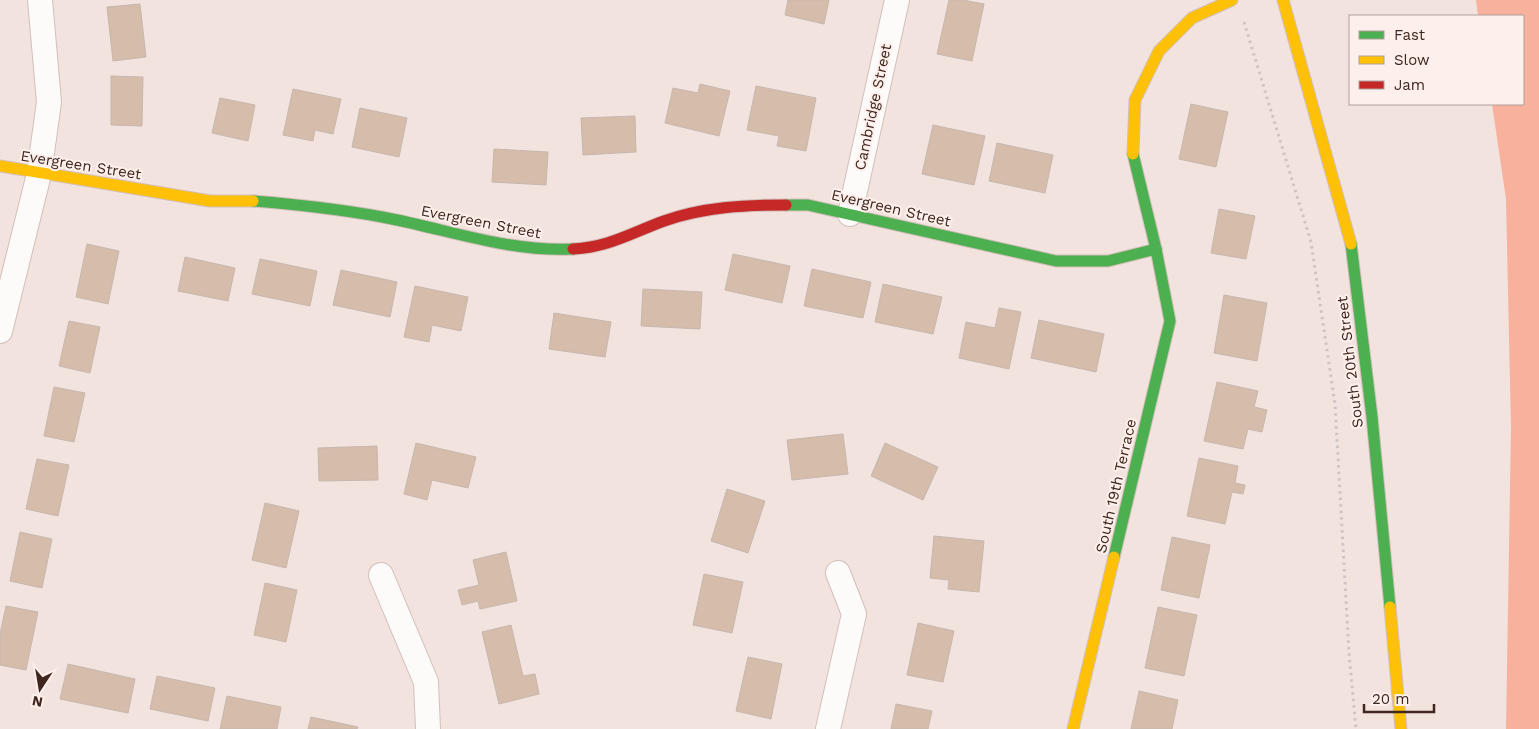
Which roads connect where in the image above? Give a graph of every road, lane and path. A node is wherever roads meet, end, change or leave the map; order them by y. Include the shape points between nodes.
1 (40, 0) edge
2 (897, 0) edge
3 (1232, 0) edge
4 (1283, 0) edge
5 (1242, 16) dead end
6 (0, 166) edge
7 (39, 174) junction
8 (850, 214) junction
9 (1156, 249) junction
10 (0, 331) edge
11 (838, 573) dead end
12 (381, 575) dead end
13 (428, 729) edge
14 (828, 729) edge
15 (1073, 729) edge
16 (1356, 729) edge
17 (1401, 729) edge

1 - 7 street via 49,102
2 - 8 street, Cambridge Street
3 - 9 street, South 19th Terrace via 1192,18 1159,51 1135,100 1133,154
4 - 17 street, South 20th Street via 1350,240 1372,417
5 - 16 path via 1311,242 1335,404
6 - 7 street, Evergreen Street
7 - 8 street, Evergreen Street via 210,201 323,207 507,245 547,250 590,248 630,237 664,221 735,205 808,205
7 - 10 street
8 - 9 street, Evergreen Street via 1056,261 1108,261
9 - 15 street, South 19th Terrace via 1170,321
11 - 14 street via 854,614
12 - 13 street via 426,682

